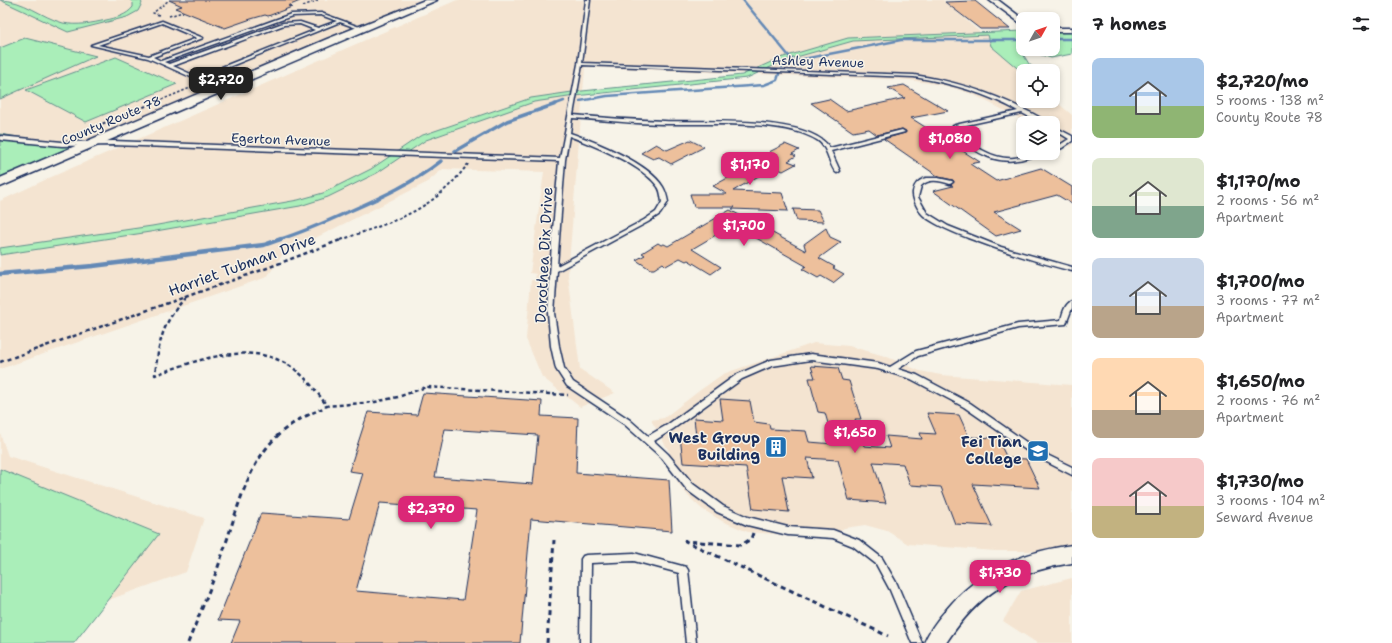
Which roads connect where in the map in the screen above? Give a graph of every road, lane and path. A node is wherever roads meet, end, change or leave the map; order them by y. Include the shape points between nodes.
1 (169, 0) edge
2 (433, 0) edge
3 (993, 0) edge
4 (587, 2) edge
5 (183, 12) dead end
6 (163, 17) dead end
7 (167, 17) dead end
8 (1016, 18) edge
9 (340, 21) junction
10 (363, 28) junction
11 (318, 30) junction
12 (1060, 30) edge
13 (1072, 30) edge
14 (149, 57) junction
15 (165, 64) junction
16 (580, 64) junction
17 (224, 67) dead end
18 (199, 84) dead end
19 (220, 89) junction
20 (1024, 111) junction
21 (571, 116) junction
22 (1033, 116) edge
23 (1060, 131) edge
24 (902, 132) dead end
25 (567, 134) junction
26 (72, 136) dead end
27 (0, 138) edge
28 (1072, 138) edge
29 (90, 144) junction
30 (1060, 147) edge
31 (828, 150) junction
32 (473, 158) junction
33 (1016, 159) edge
34 (562, 160) junction
35 (837, 171) dead end
36 (950, 182) dead end
37 (0, 183) edge
38 (1072, 269) edge
39 (554, 270) junction
40 (186, 296) junction
41 (1072, 303) edge
42 (0, 362) edge
43 (891, 370) junction
44 (586, 396) junction
45 (327, 406) junction
46 (648, 440) junction
47 (1072, 471) edge
48 (753, 530) dead end
49 (554, 540) dead end
50 (1072, 554) edge
51 (888, 636) dead end
52 (188, 643) edge
53 (547, 643) edge
54 (585, 643) edge
55 (691, 643) edge
56 (917, 643) edge
57 (934, 643) edge

1 - 6 path via 153,13
2 - 10 street, County Route 78
3 - 8 street
4 - 16 lane, Dorothea Dix Drive
5 - 7 path
9 - 10 lane
9 - 11 lane
9 - 15 lane via 316,14 288,16
10 - 19 street, County Route 78
11 - 15 lane via 300,23 283,24
11 - 17 lane
12 - 13 street
14 - 14 lane via 128,52 94,45 162,22 201,38
14 - 15 lane
15 - 19 lane
16 - 20 lane, Ashley Avenue via 914,76 970,87 1000,98
16 - 21 lane, Dorothea Dix Drive
18 - 26 path
19 - 29 street, County Route 78
20 - 22 lane, Ashley Avenue
20 - 33 lane via 955,126 954,131 965,142 991,157
21 - 25 lane, Dorothea Dix Drive
21 - 31 lane via 664,123 766,126 805,133 823,142
23 - 28 lane
24 - 31 lane
25 - 34 lane, Dorothea Dix Drive
25 - 39 lane via 600,147 636,166 658,183 665,202 658,214
27 - 29 lane, Egerton Avenue
28 - 30 lane
29 - 32 lane, Egerton Avenue
29 - 37 street, County Route 78
31 - 35 lane
32 - 34 lane, Egerton Avenue
32 - 40 path, Harriet Tubman Drive via 458,178 427,206 357,236
34 - 39 lane, Dorothea Dix Drive
36 - 38 lane via 926,180 917,185 915,197 925,214 946,227 999,248
39 - 44 lane, Dorothea Dix Drive via 551,313 560,369 570,384
40 - 42 path, Harriet Tubman Drive
40 - 45 path via 170,315 160,335 154,375 180,365 218,356 261,355 289,364 310,382
41 - 43 lane via 1064,322 1018,326 916,354
43 - 46 lane via 811,357 771,363 739,377
43 - 47 lane via 914,378 966,405 1036,453
44 - 45 path via 426,387 375,402
44 - 46 lane, Dorothea Dix Drive via 627,422
45 - 52 path via 284,429 258,459 237,506 224,550
46 - 56 lane, Dorothea Dix Drive via 665,456 690,487 720,509 748,521 788,531 833,534 856,543 879,561 894,587
48 - 51 path via 751,539 741,545 685,542
49 - 53 path
50 - 57 street via 1041,558 996,577 959,608
54 - 55 lane via 586,559 634,557 683,570

